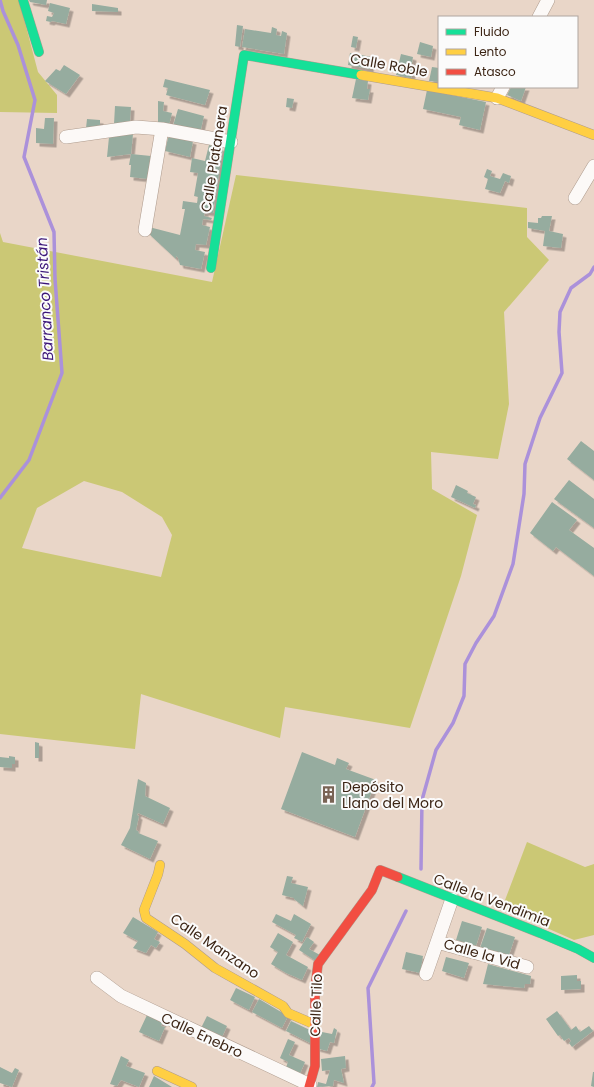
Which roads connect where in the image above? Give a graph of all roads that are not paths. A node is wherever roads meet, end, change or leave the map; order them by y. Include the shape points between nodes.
1 (23, 0) edge
2 (548, 0) edge
3 (540, 16) edge
4 (39, 52) dead end
5 (244, 55) joint
6 (438, 83) edge
7 (472, 88) edge
8 (500, 92) edge
9 (162, 129) junction
10 (594, 135) edge
11 (66, 137) dead end
12 (231, 142) junction
13 (594, 166) edge
14 (575, 198) dead end
15 (145, 230) dead end
16 (211, 268) dead end
17 (160, 865) dead end
18 (380, 870) joint
19 (452, 899) junction
20 (437, 942) junction
21 (594, 945) edge
22 (578, 949) junction
23 (594, 958) edge
24 (527, 967) dead end
25 (426, 974) dead end
26 (98, 978) dead end
27 (316, 1025) junction
28 (157, 1071) dead end
29 (309, 1086) edge
30 (192, 1087) edge

1 - 4 street
2 - 3 street
5 - 6 street, Calle Roble
5 - 12 street, Calle Platanera
7 - 8 street, Calle Roble
8 - 10 street, Calle Roble
9 - 11 street via 136,127
9 - 12 street
9 - 15 street
12 - 16 street, Calle Platanera
13 - 14 street
17 - 27 street, Calle Manzano via 144,910 146,918 215,968 283,1006 288,1013
18 - 19 street, Calle la Vendimia
18 - 27 street, Calle Tilo via 372,890 318,964 315,988
19 - 20 street
19 - 22 street, Calle la Vendimia
20 - 24 street, Calle la Vid
20 - 25 street
21 - 22 street
22 - 23 street, Calle la Vendimia
26 - 29 street, Calle Enebro via 121,996
27 - 29 street, Calle Tilo via 315,1066
28 - 30 street

